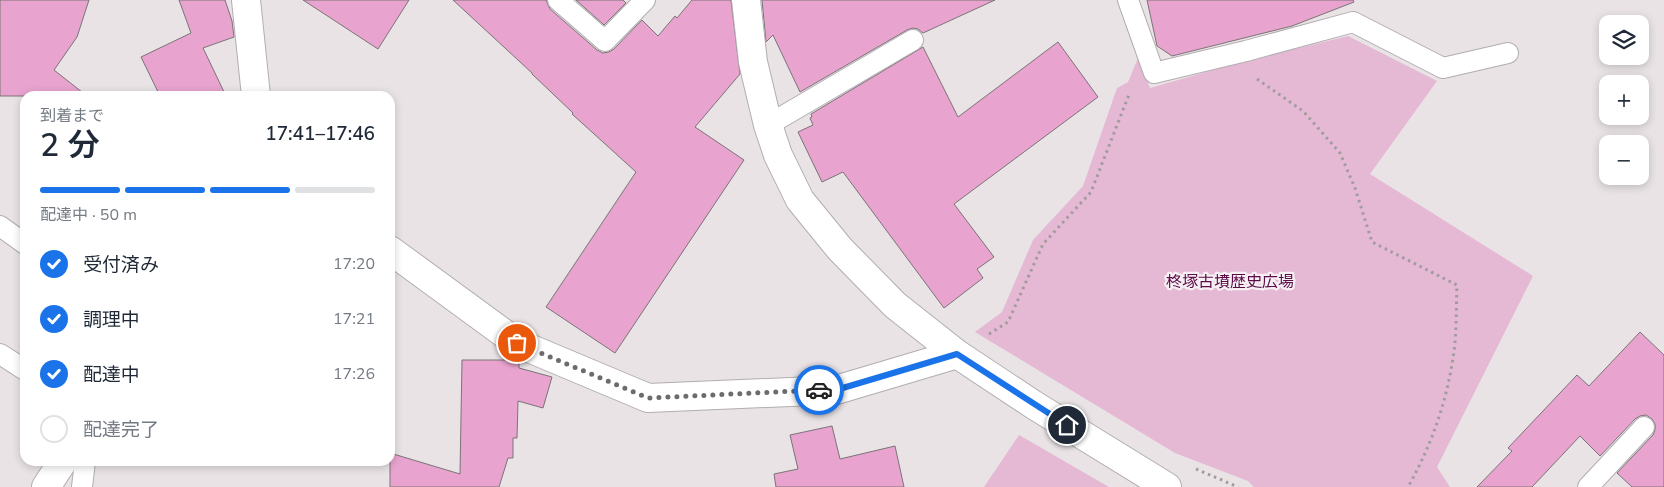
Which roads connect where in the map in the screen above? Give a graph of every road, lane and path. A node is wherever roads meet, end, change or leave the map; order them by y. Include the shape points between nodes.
1 (246, 0) edge
2 (558, 0) edge
3 (645, 0) edge
4 (746, 0) edge
5 (1128, 0) edge
6 (913, 40) dead end
7 (1246, 51) junction
8 (1508, 53) dead end
9 (255, 91) edge
10 (1130, 92) dead end
11 (768, 124) junction
12 (0, 226) edge
13 (20, 240) edge
14 (395, 254) edge
15 (985, 337) dead end
16 (0, 354) edge
17 (957, 354) junction
18 (20, 367) edge
19 (1644, 427) dead end
20 (60, 466) edge
21 (84, 466) edge
22 (46, 487) edge
23 (82, 487) edge
24 (1167, 487) edge
25 (1408, 487) edge
26 (1588, 487) edge

1 - 9 street
2 - 3 lane via 605,41
4 - 11 street via 754,62
5 - 7 lane via 1154,73
6 - 11 lane
7 - 8 lane via 1353,22 1442,68
7 - 25 path via 1252,75 1303,111 1340,153 1372,242 1457,285 1454,356 1445,401 1422,461
10 - 15 path via 1090,192 1043,244 1008,322
11 - 17 street via 778,155 800,200 840,249 894,305
12 - 13 lane
14 - 17 street via 517,343 648,398 836,390
16 - 18 lane
17 - 24 street
19 - 26 lane
20 - 22 street
21 - 23 lane

